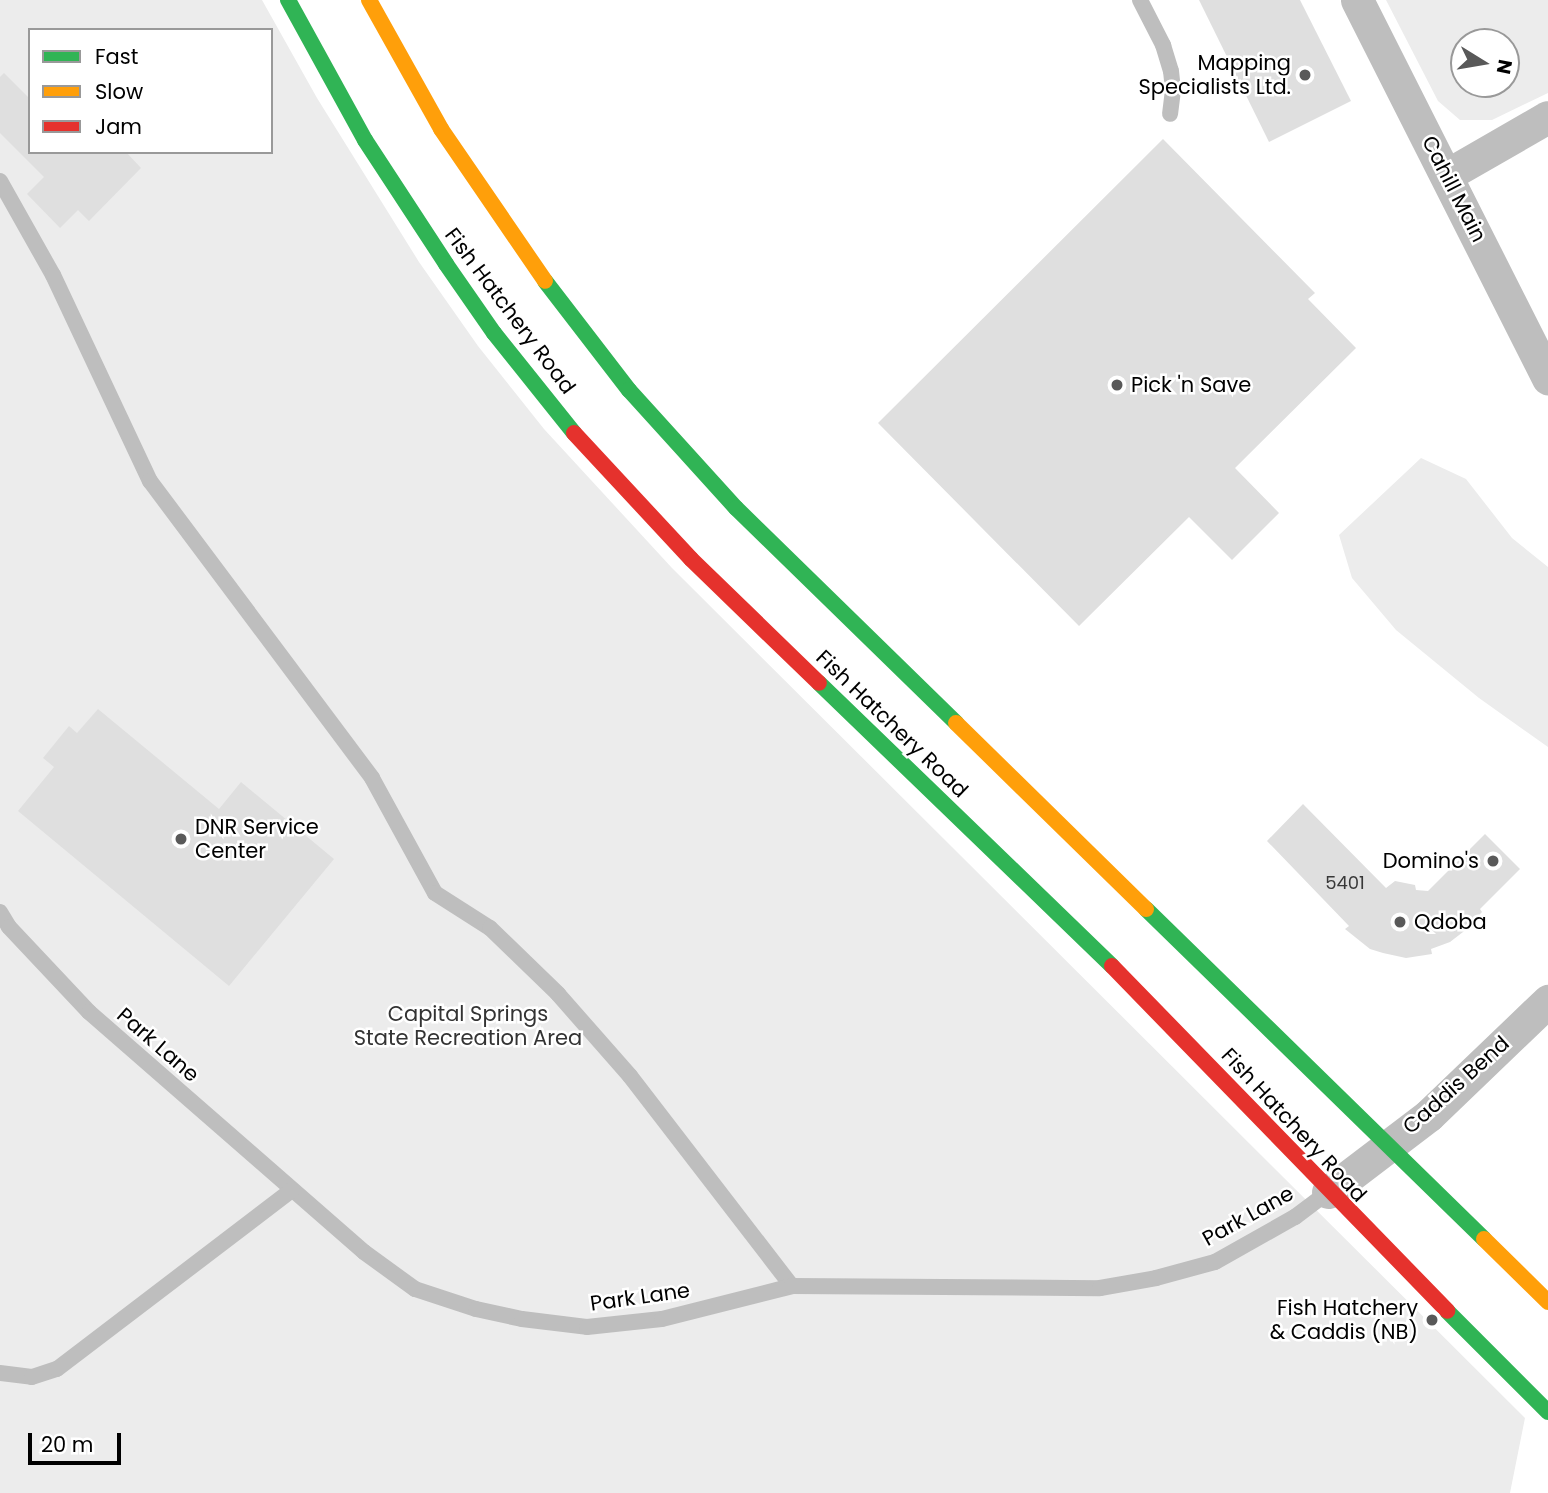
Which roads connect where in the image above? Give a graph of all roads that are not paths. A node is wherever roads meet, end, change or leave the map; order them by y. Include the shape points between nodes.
1 (288, 0) edge
2 (369, 0) edge
3 (1140, 0) edge
4 (1357, 0) edge
5 (1170, 114) dead end
6 (1548, 117) edge
7 (1447, 175) junction
8 (0, 181) edge
9 (1548, 379) edge
10 (0, 912) edge
11 (1548, 1001) edge
12 (1389, 1143) junction
13 (292, 1190) junction
14 (1328, 1192) junction
15 (792, 1286) junction
16 (1548, 1302) edge
17 (0, 1373) edge
18 (1548, 1412) edge

1 - 14 main road, Fish Hatchery Road via 365,140 446,264 494,333 576,435 691,559 1099,953
2 - 12 main road via 441,129 528,260 629,390 736,508
3 - 5 lane via 1171,71
4 - 7 street, Cahill Main
6 - 7 street
7 - 9 street, Cahill Main
8 - 15 lane via 53,275 150,481 372,778 435,893 490,928 558,994 630,1076
10 - 13 lane, Park Lane via 89,1012
11 - 12 street, Caddis Bend via 1429,1115
12 - 14 street, Caddis Bend
12 - 16 main road
13 - 15 lane, Park Lane via 415,1289 522,1319 587,1327 662,1319
13 - 17 lane via 57,1369 32,1377
14 - 15 lane, Park Lane via 1295,1217 1215,1262 1100,1288
14 - 18 main road, Fish Hatchery Road

